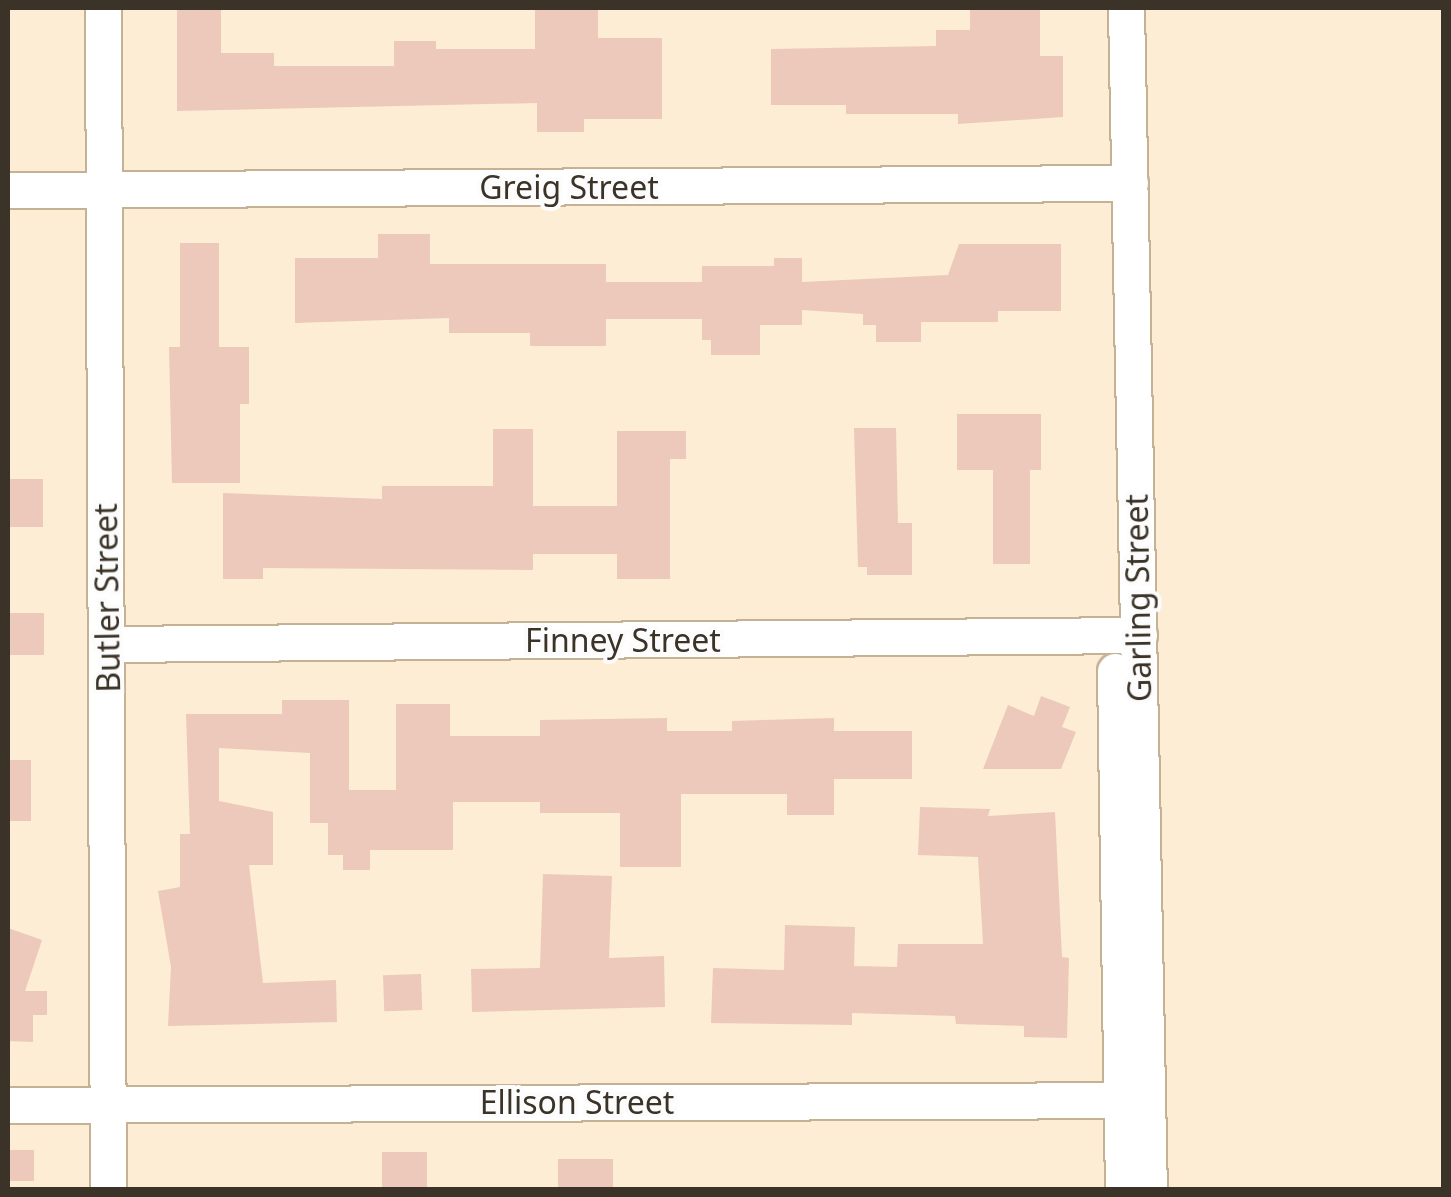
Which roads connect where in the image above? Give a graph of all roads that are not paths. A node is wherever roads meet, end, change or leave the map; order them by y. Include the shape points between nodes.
1 (103, 8) edge
2 (1104, 8) edge
3 (1126, 8) edge
4 (1119, 184) junction
5 (102, 189) junction
6 (8, 190) edge
7 (1127, 636) junction
8 (108, 644) junction
9 (1134, 1100) junction
10 (108, 1104) junction
11 (8, 1105) edge
12 (108, 1190) edge
13 (1123, 1190) edge
14 (1149, 1190) edge

1 - 5 street, Butler Street
2 - 4 street, Garling Street
3 - 4 street, Garling Street
4 - 5 street, Greig Street
4 - 7 street, Garling Street
5 - 6 street, Greig Street
5 - 8 street, Butler Street
7 - 8 street, Finney Street
7 - 9 street, Garling Street
8 - 10 street, Butler Street
9 - 10 street, Ellison Street
9 - 13 street, Garling Street
9 - 14 street, Garling Street
10 - 11 street, Ellison Street
10 - 12 street, Butler Street

